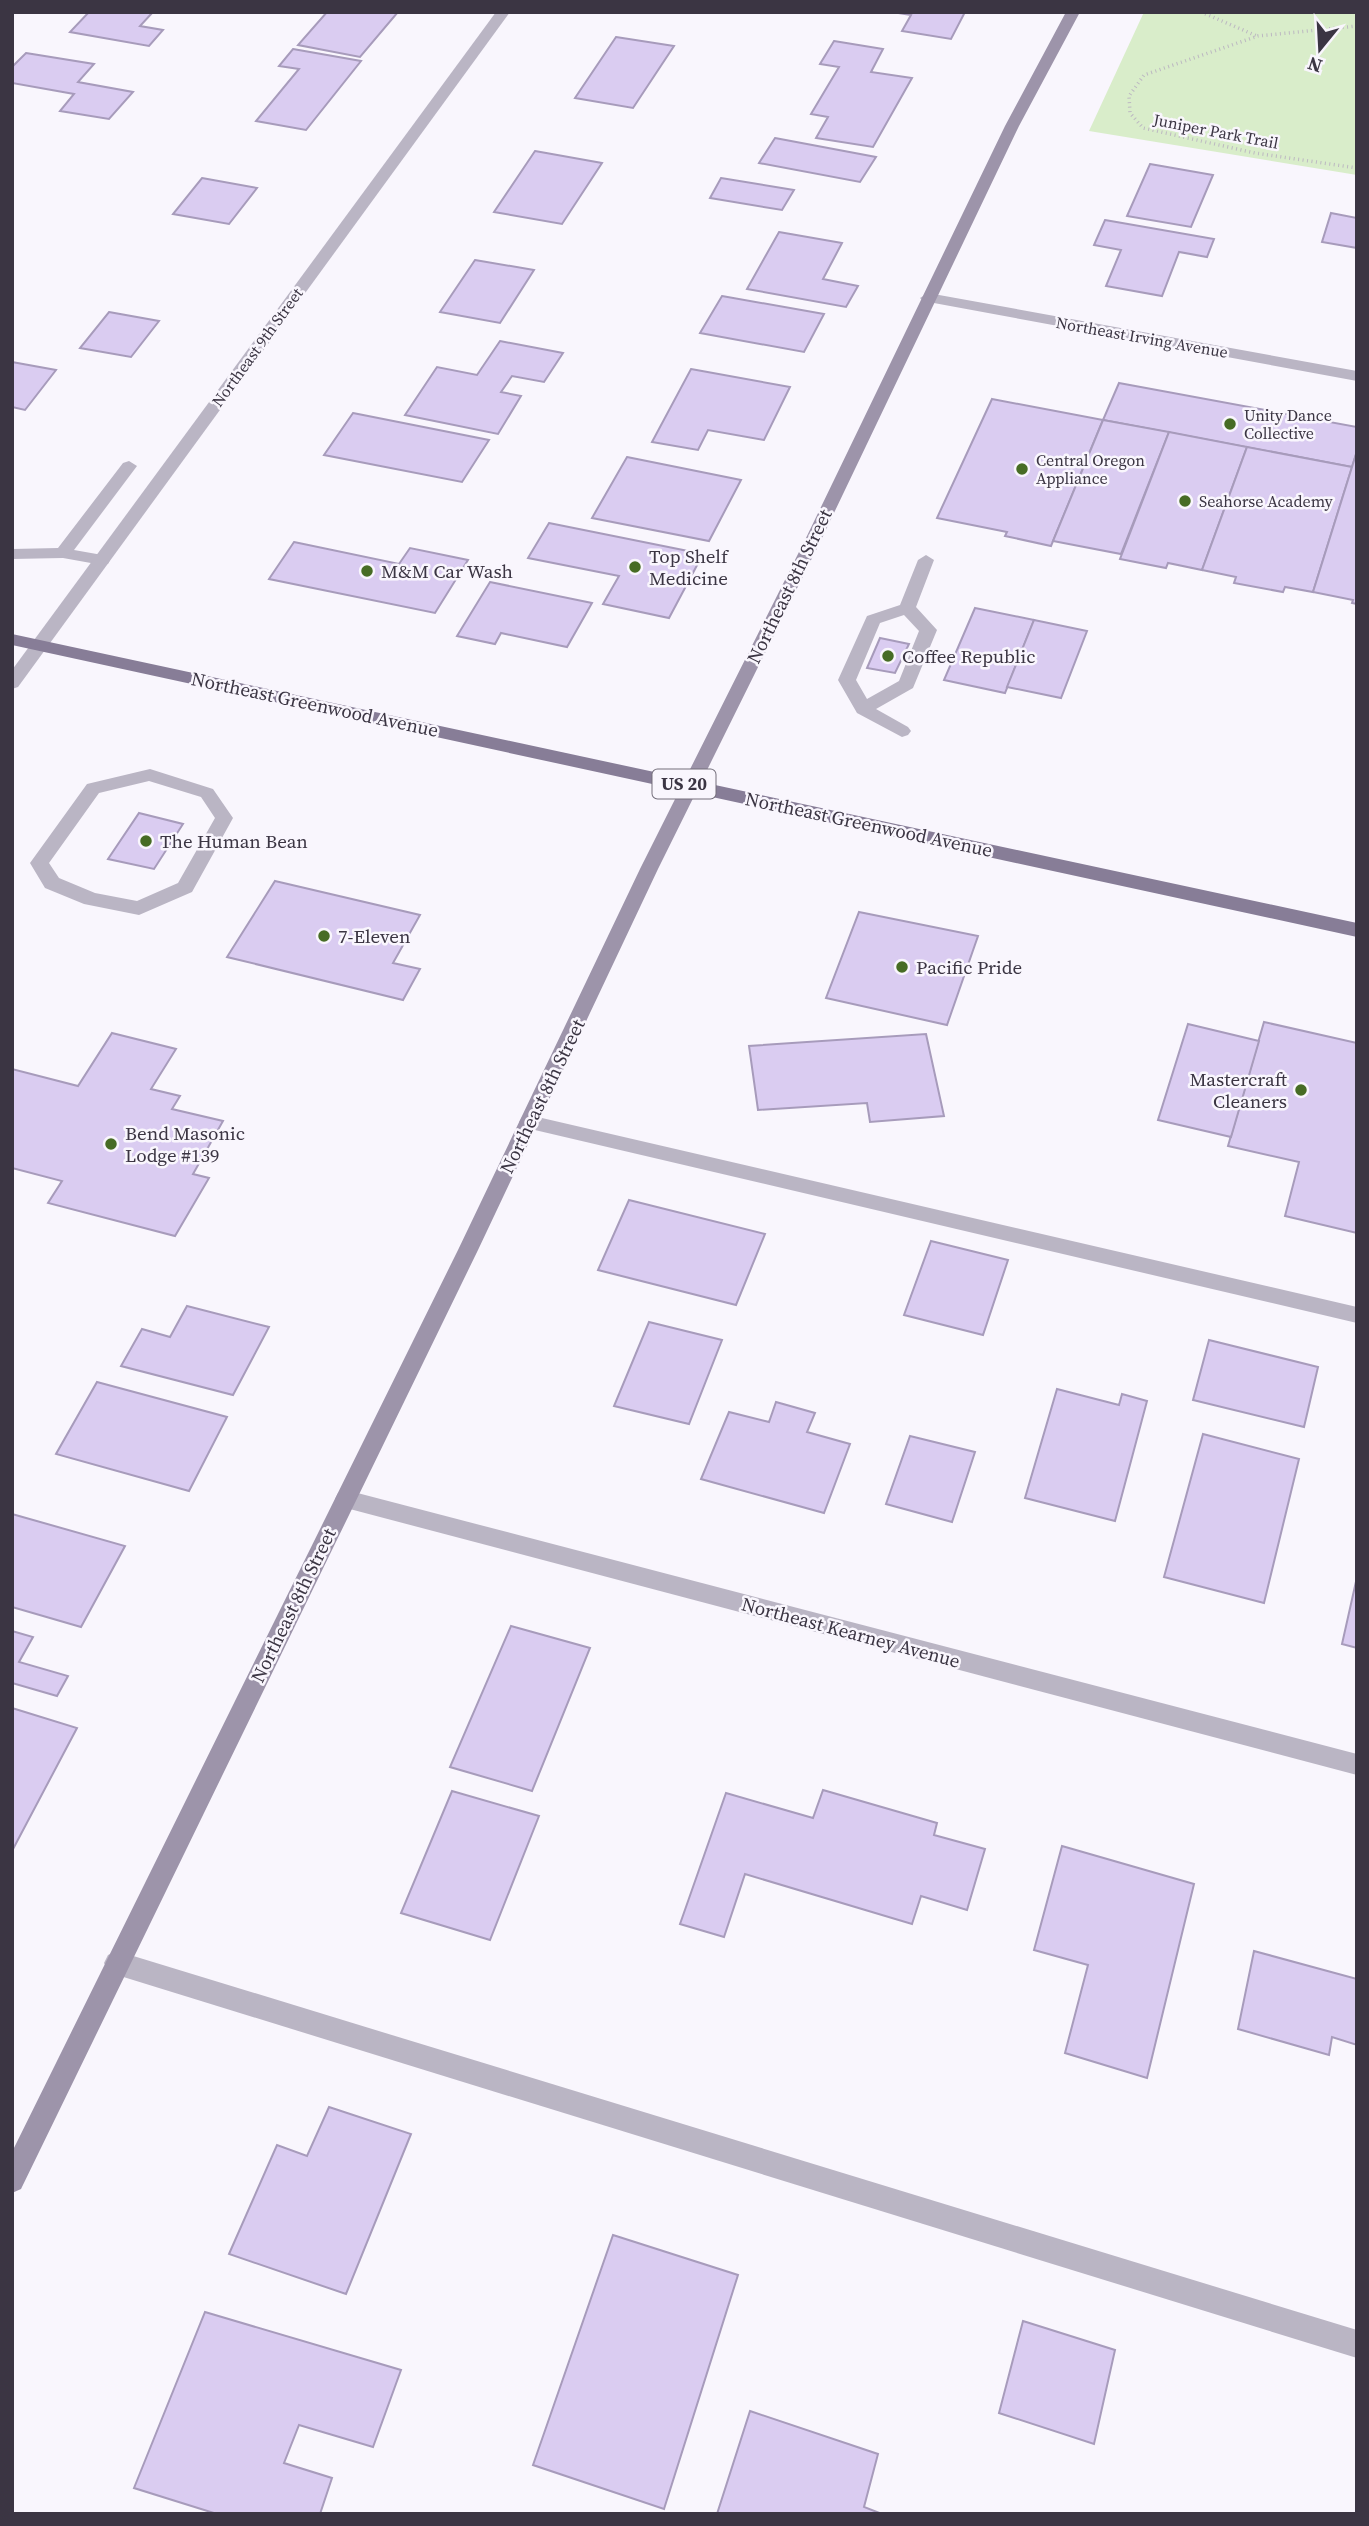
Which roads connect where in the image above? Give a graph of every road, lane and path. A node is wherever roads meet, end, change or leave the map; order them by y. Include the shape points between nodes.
1 (503, 12) edge
2 (1073, 12) edge
3 (1201, 12) edge
4 (1357, 26) edge
5 (1258, 36) junction
6 (1357, 167) edge
7 (928, 298) junction
8 (1357, 376) edge
9 (129, 466) dead end
10 (63, 553) junction
11 (12, 554) edge
12 (102, 560) junction
13 (926, 560) dead end
14 (906, 608) junction
15 (12, 639) edge
16 (40, 645) junction
17 (12, 683) edge
18 (863, 709) junction
19 (902, 731) dead end
20 (690, 786) junction
21 (39, 863) joint
22 (1357, 930) edge
23 (529, 1122) junction
24 (1357, 1315) edge
25 (346, 1499) junction
26 (1357, 1765) edge
27 (117, 1964) junction
28 (12, 2180) edge
29 (1357, 2344) edge

1 - 12 street, Northeast 9th Street
2 - 7 street, Northeast 8th Street
3 - 5 path
4 - 5 path, Juniper Park Trail
5 - 6 path, Juniper Park Trail via 1144,75 1129,96 1130,113 1143,128 1255,153
7 - 8 street, Northeast Irving Avenue
7 - 20 street, Northeast 8th Street
9 - 10 street
10 - 11 street
10 - 12 street
12 - 16 street, Northeast 9th Street
13 - 14 street
14 - 18 street via 873,620 847,680
14 - 18 street via 928,630 907,684
15 - 16 main road, Northeast Greenwood Avenue / US 20
16 - 17 street, Northeast 9th Street
16 - 20 main road, Northeast Greenwood Avenue / US 20
18 - 19 street
20 - 22 main road, Northeast Greenwood Avenue / US 20
20 - 23 street, Northeast 8th Street
21 - 21 street via 52,883 91,899 139,908 185,887 224,818 207,793 150,775 93,788
23 - 24 street
23 - 25 street, Northeast 8th Street
25 - 26 street, Northeast Kearney Avenue
25 - 27 street, Northeast 8th Street
27 - 28 street, Northeast 8th Street
27 - 29 street

